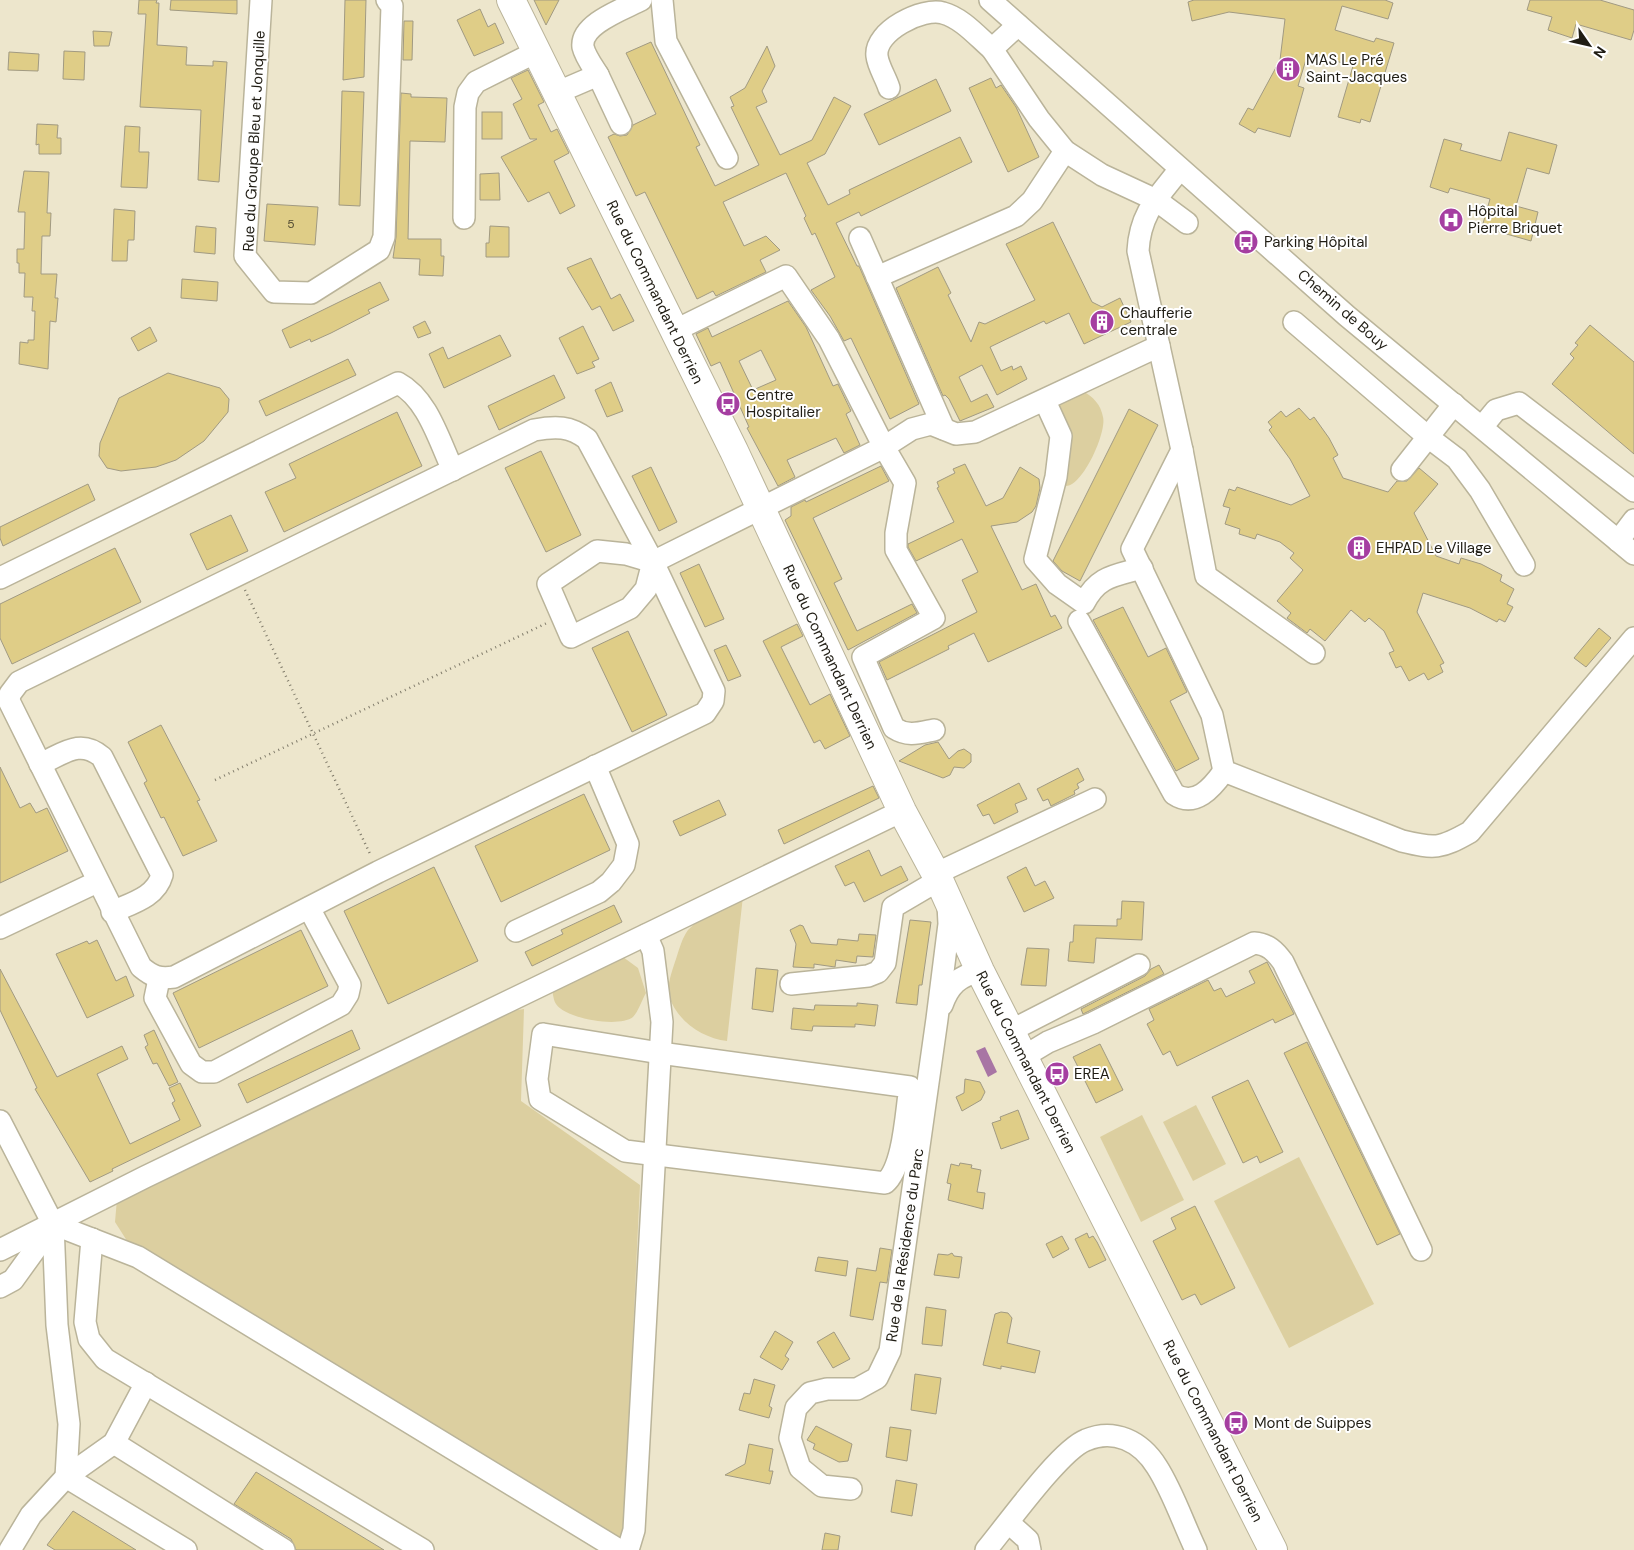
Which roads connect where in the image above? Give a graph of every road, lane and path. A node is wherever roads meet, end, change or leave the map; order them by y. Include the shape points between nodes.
1 (261, 0) edge
2 (388, 0) edge
3 (511, 0) edge
4 (641, 0) edge
5 (662, 0) edge
6 (990, 0) edge
7 (935, 6) edge
8 (1018, 25) junction
9 (992, 49) junction
10 (536, 52) junction
11 (598, 75) junction
12 (889, 88) dead end
13 (556, 93) junction
14 (621, 124) dead end
15 (1065, 151) junction
16 (727, 158) dead end
17 (1180, 169) junction
18 (1156, 200) junction
19 (464, 218) dead end
20 (1187, 223) dead end
21 (860, 238) dead end
22 (877, 277) junction
23 (1294, 322) dead end
24 (684, 326) dead end
25 (1160, 346) junction
26 (1045, 400) junction
27 (1454, 404) junction
28 (1482, 427) junction
29 (944, 429) junction
30 (1428, 437) junction
31 (884, 447) junction
32 (1182, 450) junction
33 (453, 470) junction
34 (1402, 470) dead end
35 (1634, 491) edge
36 (760, 507) junction
37 (1634, 520) edge
38 (1618, 541) junction
39 (1634, 554) edge
40 (652, 562) junction
41 (1524, 565) dead end
42 (1142, 568) junction
43 (238, 576) junction
44 (0, 578) edge
45 (562, 616) junction
46 (1079, 620) dead end
47 (1634, 638) edge
48 (1314, 653) dead end
49 (5, 689) edge
50 (934, 730) dead end
51 (313, 734) junction
52 (40, 764) junction
53 (595, 766) junction
54 (1224, 771) junction
55 (216, 780) dead end
56 (1095, 799) dead end
57 (902, 811) junction
58 (378, 872) junction
59 (97, 882) junction
60 (940, 884) junction
61 (309, 908) junction
62 (112, 912) junction
63 (0, 928) edge
64 (516, 931) dead end
65 (646, 934) junction
66 (1139, 965) dead end
67 (980, 971) junction
68 (159, 979) junction
69 (791, 984) dead end
70 (937, 1019) junction
71 (1010, 1031) junction
72 (660, 1053) junction
73 (1024, 1057) junction
74 (0, 1121) edge
75 (654, 1155) junction
76 (53, 1224) junction
77 (92, 1239) junction
78 (0, 1250) edge
79 (1421, 1250) dead end
80 (0, 1287) edge
81 (1152, 1313) junction
82 (146, 1383) junction
83 (114, 1443) junction
84 (66, 1477) junction
85 (851, 1489) dead end
86 (1009, 1523) junction
87 (16, 1548) edge
88 (186, 1550) edge
89 (284, 1550) edge
90 (424, 1550) edge
91 (619, 1550) edge
92 (628, 1550) edge
93 (986, 1550) edge
94 (1030, 1550) edge
95 (1196, 1550) edge
96 (1260, 1550) edge
97 (1273, 1550) edge

1 - 2 street, Rue du Groupe Bleu et Jonquille via 246,256 274,292 311,293 379,250 384,237 392,6
3 - 10 main road, Rue du Commandant Derrien
4 - 11 street via 590,27 583,39 583,49
5 - 16 street via 666,41
6 - 8 street, Chemin de Bouy
7 - 9 street
7 - 12 street via 888,31 876,55
8 - 9 street
8 - 17 street, Chemin de Bouy
9 - 15 street
10 - 13 main road, Rue du Commandant Derrien
10 - 19 street via 476,82 468,93 465,107
11 - 13 street
11 - 14 street
13 - 36 main road, Rue du Commandant Derrien
15 - 18 street via 1102,175
15 - 22 street via 1032,202 1016,216
17 - 18 street
17 - 27 street, Chemin de Bouy via 1347,316
18 - 20 street
18 - 25 street via 1146,213 1138,251
21 - 22 street
22 - 29 street
23 - 30 street
24 - 31 street via 786,276 829,339
25 - 26 street
25 - 32 street
26 - 29 street via 975,432 956,434
26 - 42 street via 1061,436 1056,477 1034,560 1057,584 1084,603 1091,589 1104,579
27 - 28 street, Chemin de Bouy
27 - 30 street
28 - 35 street via 1496,410 1519,403
28 - 38 street, Chemin de Bouy
29 - 31 street via 930,424 912,428
30 - 34 street
30 - 41 street via 1457,459 1480,490
31 - 36 street
31 - 50 street via 905,483 896,550 934,618 863,657 894,728 911,734
32 - 42 street via 1132,549
32 - 48 street via 1206,576
33 - 40 street via 534,430 552,427 576,431 587,439
33 - 43 street
33 - 44 street via 420,400 398,383
36 - 40 street
36 - 57 main road, Rue du Commandant Derrien
37 - 38 street
38 - 39 street, Chemin de Bouy
40 - 45 street via 646,589 630,608 571,637
40 - 45 street via 626,554 597,551 548,584
40 - 53 street via 714,691 713,701 705,713
42 - 54 street via 1212,715
43 - 49 street
43 - 51 path
45 - 51 path
46 - 54 street via 1174,794 1183,800 1197,798 1213,786
47 - 54 street via 1470,832 1449,844 1429,848 1402,842
49 - 52 street
51 - 55 path
51 - 58 path
52 - 59 street
52 - 62 street via 79,746 92,748 102,757 162,875 152,893
53 - 58 street
53 - 64 street via 628,844 624,865 599,892
56 - 60 street
57 - 60 main road, Rue du Commandant Derrien
57 - 65 street
58 - 61 street
59 - 62 street
59 - 63 street
60 - 67 main road, Rue du Commandant Derrien
60 - 69 street via 894,907 885,963 878,972 868,976
60 - 70 street, Rue de la Résidence du Parc via 949,924
61 - 68 street via 174,976
61 - 68 street via 350,985 348,994 341,1005 214,1072 202,1072 191,1064 155,998
62 - 68 street via 140,967
65 - 72 street via 653,950 660,1004
65 - 76 street
66 - 71 street
67 - 70 street, Rue de la Résidence du Parc via 966,975 950,987
67 - 71 main road, Rue du Commandant Derrien
70 - 85 street, Rue de la Résidence du Parc via 890,1351 877,1378 856,1390 826,1389 810,1393 796,1408 790,1438 800,1468 822,1486
71 - 73 main road, Rue du Commandant Derrien
72 - 75 street
72 - 75 street via 543,1034 537,1079 540,1099 625,1151
72 - 75 street via 910,1087 897,1166 885,1183
73 - 79 street via 1048,1042 1094,1023 1254,943 1263,944 1283,962
73 - 81 main road, Rue du Commandant Derrien
74 - 76 street
75 - 92 street via 634,1530
76 - 77 street
76 - 78 street
76 - 80 street via 14,1280
76 - 84 street via 57,1324 69,1424
77 - 82 street via 85,1322 90,1339 105,1359
77 - 91 street via 138,1257
81 - 96 main road, Rue du Commandant Derrien via 1212,1453
81 - 97 main road, Rue du Commandant Derrien
82 - 83 street
82 - 90 street
83 - 84 street
83 - 89 street
84 - 87 street via 31,1515
84 - 88 street
86 - 93 street
86 - 94 street via 1028,1540
86 - 95 street via 1066,1453 1085,1440 1106,1435 1128,1438 1157,1466

